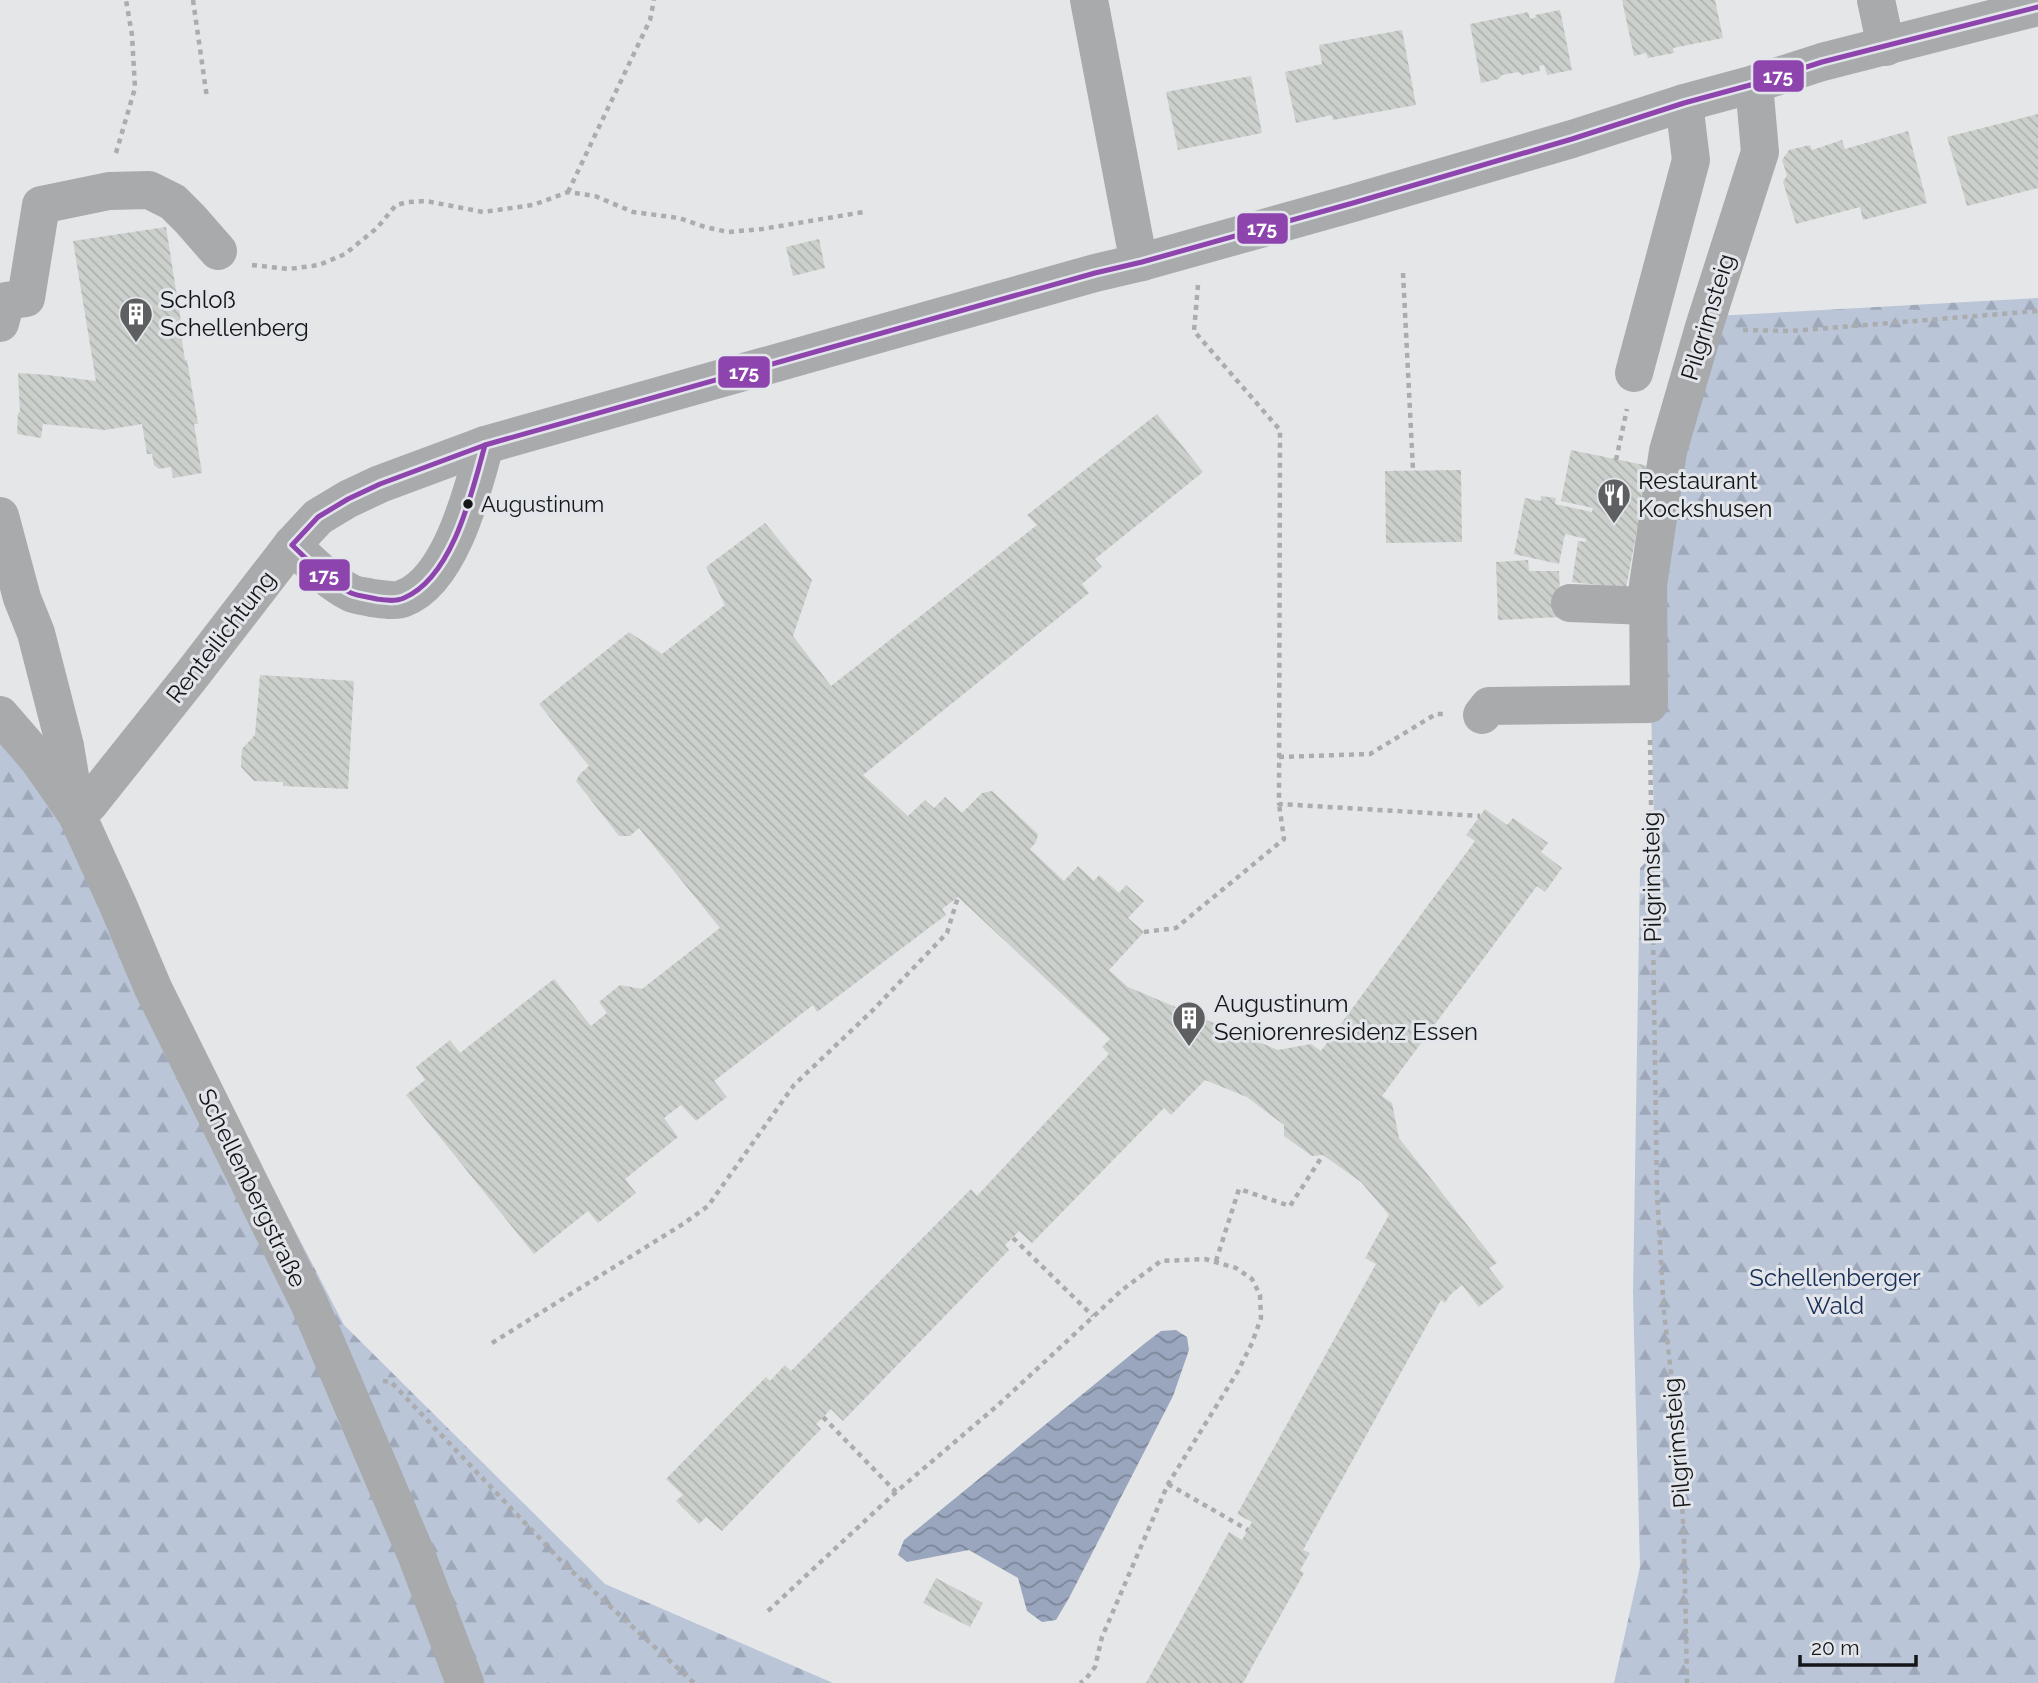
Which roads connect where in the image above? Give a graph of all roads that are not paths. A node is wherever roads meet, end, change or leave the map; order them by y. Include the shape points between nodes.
1 (1089, 0) edge
2 (1876, 0) edge
3 (2038, 7) edge
4 (1886, 47) junction
5 (1754, 84) junction
6 (1684, 103) junction
7 (218, 251) road end
8 (1142, 262) junction
9 (0, 323) edge
10 (1634, 373) road end
11 (485, 445) junction
12 (0, 516) edge
13 (292, 545) junction
14 (1570, 603) dead end
15 (1648, 606) junction
16 (0, 715) edge
17 (1482, 715) road end
18 (77, 815) junction
19 (466, 1683) edge

1 - 8 street
2 - 4 street
3 - 4 street, Renteilichtung
4 - 5 street, Renteilichtung
5 - 6 street, Renteilichtung
5 - 15 street, Pilgrimsteig via 1760,152 1668,451
6 - 8 street, Renteilichtung
6 - 10 street via 1691,160
7 - 9 street via 173,202 149,190 108,191 41,205 26,298 6,300
8 - 11 street, Renteilichtung
11 - 13 street, Renteilichtung via 348,499 318,517
11 - 13 street via 462,523 446,554 430,581 403,599 352,594
12 - 18 street via 63,736
13 - 18 street, Renteilichtung
14 - 15 street
15 - 17 street, Pilgrimsteig via 1649,704 1489,706
16 - 18 street, Schellenbergstraße
18 - 19 street, Schellenbergstraße via 153,988 309,1303

